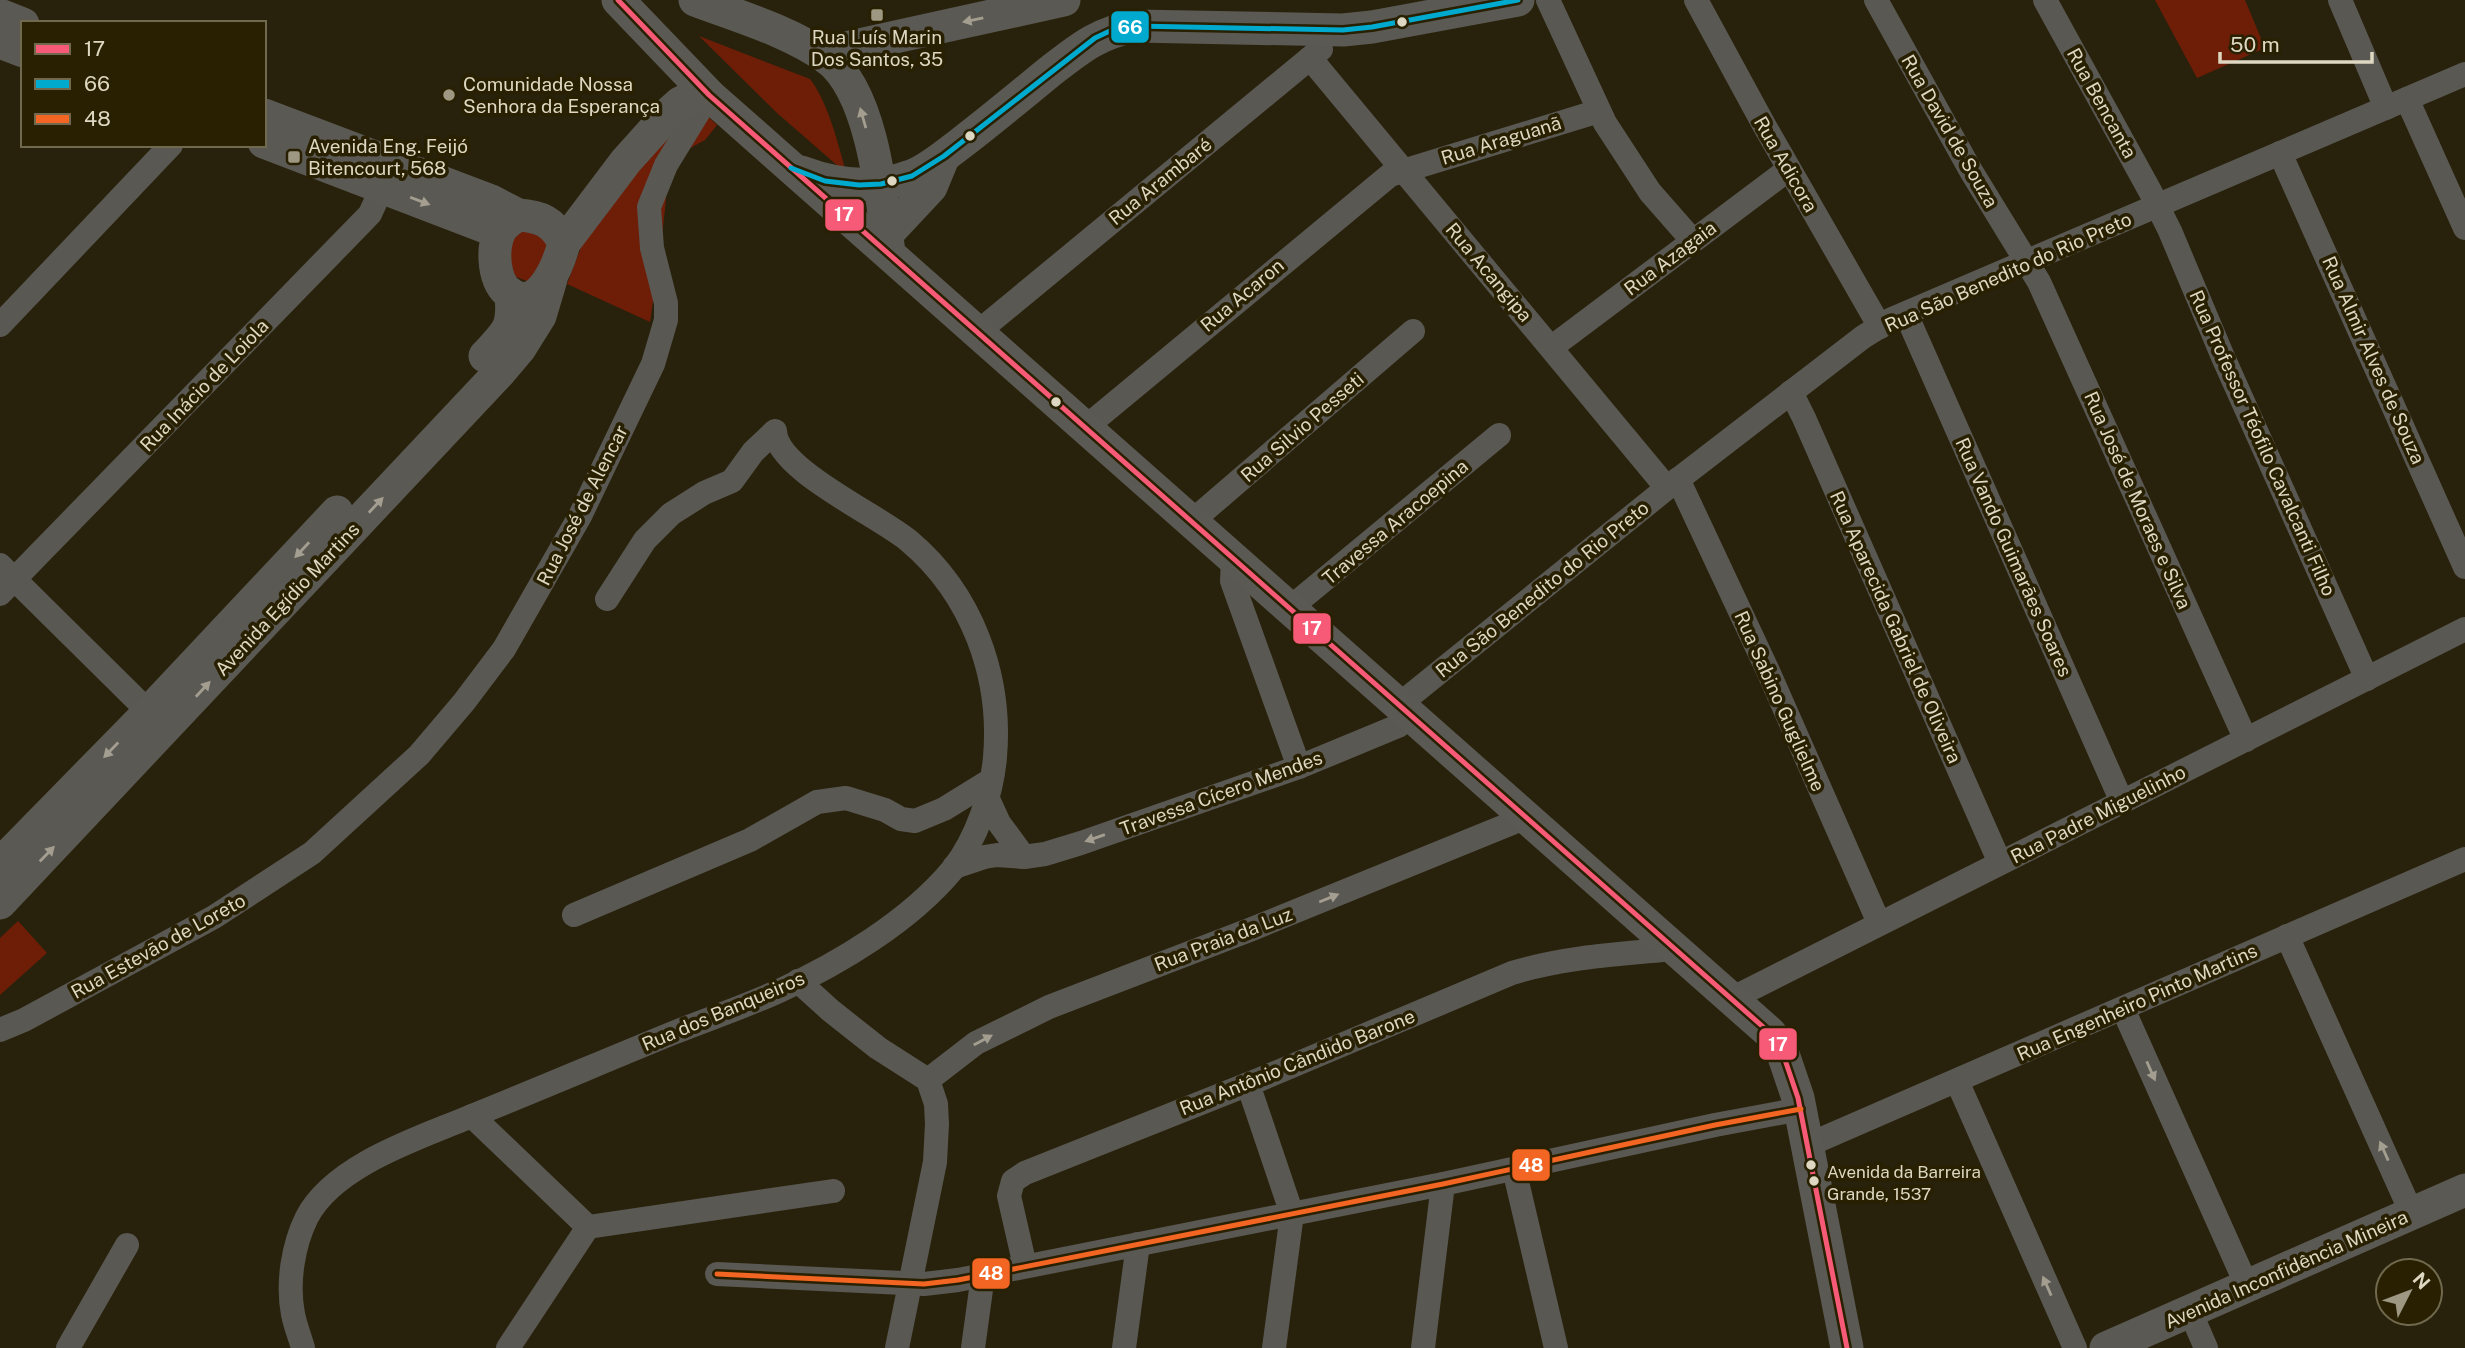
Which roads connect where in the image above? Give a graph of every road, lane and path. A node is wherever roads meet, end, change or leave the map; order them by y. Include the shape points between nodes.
1 (618, 0) edge
2 (695, 0) edge
3 (1064, 0) edge
4 (1518, 0) edge
5 (1548, 0) edge
6 (1696, 0) edge
7 (1876, 0) edge
8 (2045, 0) edge
9 (2340, 0) edge
10 (763, 13) edge
11 (1343, 30) junction
12 (1310, 58) junction
13 (828, 59) junction
14 (681, 68) junction
15 (2465, 74) edge
16 (709, 96) junction
17 (2396, 103) junction
18 (1599, 111) junction
19 (266, 116) edge
20 (266, 143) edge
21 (170, 147) edge
22 (2280, 153) junction
23 (944, 156) junction
24 (791, 168) junction
25 (1789, 169) junction
26 (1403, 170) junction
27 (388, 176) junction
28 (880, 184) junction
29 (2158, 206) junction
30 (519, 222) junction
31 (2465, 228) edge
32 (1693, 241) junction
33 (564, 243) junction
34 (888, 244) junction
35 (2027, 261) junction
36 (551, 279) junction
37 (511, 294) junction
38 (1906, 314) junction
39 (0, 325) edge
40 (1880, 327) junction
41 (1413, 331) dead end
42 (978, 332) junction
43 (1552, 347) junction
44 (1791, 392) junction
45 (1086, 427) junction
46 (1499, 435) dead end
47 (1673, 483) junction
48 (1191, 522) junction
49 (1233, 561) junction
50 (2465, 567) edge
51 (5, 579) edge
52 (607, 599) dead end
53 (1290, 608) junction
54 (2465, 629) edge
55 (2367, 679) junction
56 (1406, 710) junction
57 (157, 721) junction
58 (2246, 740) junction
59 (1298, 767) junction
60 (989, 790) junction
61 (2122, 802) junction
62 (1527, 817) junction
63 (312, 853) joint
64 (1024, 857) junction
65 (2000, 863) junction
66 (0, 864) edge
67 (954, 867) junction
68 (2462, 868) edge
69 (0, 903) edge
70 (575, 915) dead end
71 (1879, 923) junction
72 (2287, 936) junction
73 (1674, 949) junction
74 (798, 981) junction
75 (1731, 999) junction
76 (2123, 1009) junction
77 (0, 1030) edge
78 (928, 1080) junction
79 (1957, 1082) junction
80 (1248, 1084) junction
81 (1801, 1109) junction
82 (472, 1116) junction
83 (1808, 1145) junction
84 (1514, 1168) junction
85 (1443, 1184) junction
86 (2465, 1190) edge
87 (833, 1191) dead end
88 (2412, 1213) junction
89 (1292, 1214) junction
90 (588, 1227) junction
91 (1138, 1244) junction
92 (127, 1245) dead end
93 (1025, 1266) junction
94 (717, 1273) dead end
95 (983, 1275) junction
96 (910, 1283) junction
97 (2246, 1286) junction
98 (2190, 1311) junction
99 (68, 1348) edge
100 (303, 1348) edge
101 (508, 1348) edge
102 (897, 1348) edge
103 (973, 1348) edge
104 (1124, 1348) edge
105 (1274, 1348) edge
106 (1423, 1348) edge
107 (1556, 1348) edge
108 (1847, 1348) edge
109 (2075, 1348) edge
110 (2106, 1348) edge
111 (2206, 1348) edge

1 - 14 main road
2 - 10 main road
3 -> 13 main road via 845,48
4 - 11 main road
5 - 18 street
6 - 25 street, Rua Adicora
7 - 35 street, Rua David de Souza
8 - 29 street, Rua Bencanta
9 - 17 street
10 - 13 main road
11 - 12 street, Rua Arambaré
11 - 23 main road via 1136,26 1112,30 1095,38
12 - 26 street, Rua Acangipa
12 - 42 street, Rua Arambaré
28 -> 13 main road via 862,111
14 - 16 main road
14 - 30 main road via 578,189
15 - 17 street, Rua São Benedito do Rio Preto
16 - 24 main road
16 - 33 main road via 693,97 671,111 625,161
16 - 63 street, Rua José de Alencar via 666,165 649,207 652,248 666,303 662,336 580,516 504,649 464,702 419,755
17 - 22 street, Rua São Benedito do Rio Preto
17 - 31 street
18 - 26 street, Rua Araguanã
18 - 32 street via 1650,192
19 - 27 main road
20 - 27 main road
21 - 39 street
22 - 29 street, Rua São Benedito do Rio Preto
22 - 50 street, Rua Almir Alves de Souza
23 - 28 main road via 912,176
23 - 34 main road via 931,187
24 - 28 main road via 825,181
24 - 34 main road
25 - 32 street, Rua Azagaia
25 - 40 street, Rua Adicora
26 - 43 street, Rua Acangipa
26 - 45 street, Rua Acaron via 1379,182
27 - 30 main road
27 - 51 street, Rua Inácio de Loiola via 370,214
28 - 34 main road
29 - 35 street, Rua São Benedito do Rio Preto
29 - 55 street, Rua Professor Téofilo Cavalcanti Filho
30 - 33 main road via 551,224
30 - 37 main road via 495,261 502,285
32 - 43 street, Rua Azagaia
33 - 36 main road
34 - 42 main road
35 - 38 street, Rua São Benedito do Rio Preto
35 - 58 street, Rua José de Moraes e Silva
36 - 37 main road via 531,296
57 -> 36 main road, Avenida Egídio Martins via 520,348 540,316
37 -> 57 main road, Avenida Egídio Martins via 513,317 504,335
38 - 40 street, Rua São Benedito do Rio Preto
38 - 61 street, Rua Vando Guimarães Soares
40 - 44 street, Rua São Benedito do Rio Preto
41 - 48 street, Rua Silvio Pesseti
42 - 45 main road
43 - 47 street, Rua Acangipa
44 - 47 street, Rua São Benedito do Rio Preto
44 - 65 street, Rua Aparecida Gabriel de Oliveira
45 - 48 main road
46 - 53 street, Travessa Aracoepina
47 - 56 street, Rua São Benedito do Rio Preto
47 - 71 street, Rua Sabino Guglielme via 1768,671
48 - 49 main road
49 - 53 main road
49 - 59 street via 1232,581
51 - 57 street
52 - 60 street, Rua dos Banqueiros via 645,540 671,514 732,481 775,431 779,446 798,467 883,520 931,561 953,591 982,643 991,679 997,718
53 - 56 main road
54 - 55 street, Rua Padre Miguelinho
55 - 58 street, Rua Padre Miguelinho
56 - 59 street, Travessa Cícero Mendes via 1398,726
56 - 62 main road
57 -> 66 main road, Avenida Egídio Martins
69 -> 57 main road, Avenida Egídio Martins
58 - 61 street, Rua Padre Miguelinho
59 -> 64 street, Travessa Cícero Mendes via 1080,843
60 - 64 street via 999,823
60 - 67 street, Rua dos Banqueiros via 979,822
60 - 70 street via 915,821 846,798 817,802 750,840
61 - 65 street, Rua Padre Miguelinho
62 - 73 main road
78 -> 62 street, Rua Praia da Luz via 976,1043 1049,1007
63 - 77 street, Rua Estevão de Loreto via 214,917
64 - 67 street, Travessa Cícero Mendes via 984,857
65 - 71 street, Rua Padre Miguelinho
67 - 74 street, Rua dos Banqueiros via 897,921
68 - 72 street, Rua Engenheiro Pinto Martins
71 - 75 street, Rua Padre Miguelinho
72 - 76 street, Rua Engenheiro Pinto Martins
88 -> 72 street
73 - 75 main road
73 - 80 street, Rua Antônio Cândido Barone via 1525,969
74 - 78 street via 878,1048
74 - 82 street, Rua dos Banqueiros
75 - 81 main road via 1777,1041
76 - 79 street, Rua Engenheiro Pinto Martins
76 -> 97 street
78 - 96 street via 936,1104 935,1162
79 - 83 street, Rua Engenheiro Pinto Martins
109 -> 79 street
80 - 89 street
80 - 93 street, Rua Antônio Cândido Barone via 1137,1126 1013,1181 1009,1196
81 - 83 main road
81 - 84 street
82 - 90 street
82 - 100 street, Rua dos Banqueiros via 355,1168 308,1215 294,1254 291,1290
83 - 108 main road
84 - 85 street
84 - 107 street
85 - 89 street
85 - 106 street
86 - 88 main road, Avenida Inconfidência Mineira
87 - 90 street
88 - 97 main road, Avenida Inconfidência Mineira
89 - 91 street
89 - 105 street
90 - 101 street
91 - 93 street
91 - 104 street
92 - 99 street
93 - 95 street
94 - 96 street
95 - 96 street
95 - 103 street
96 - 102 street
97 - 98 main road, Avenida Inconfidência Mineira
98 - 110 main road, Avenida Inconfidência Mineira
98 - 111 street

